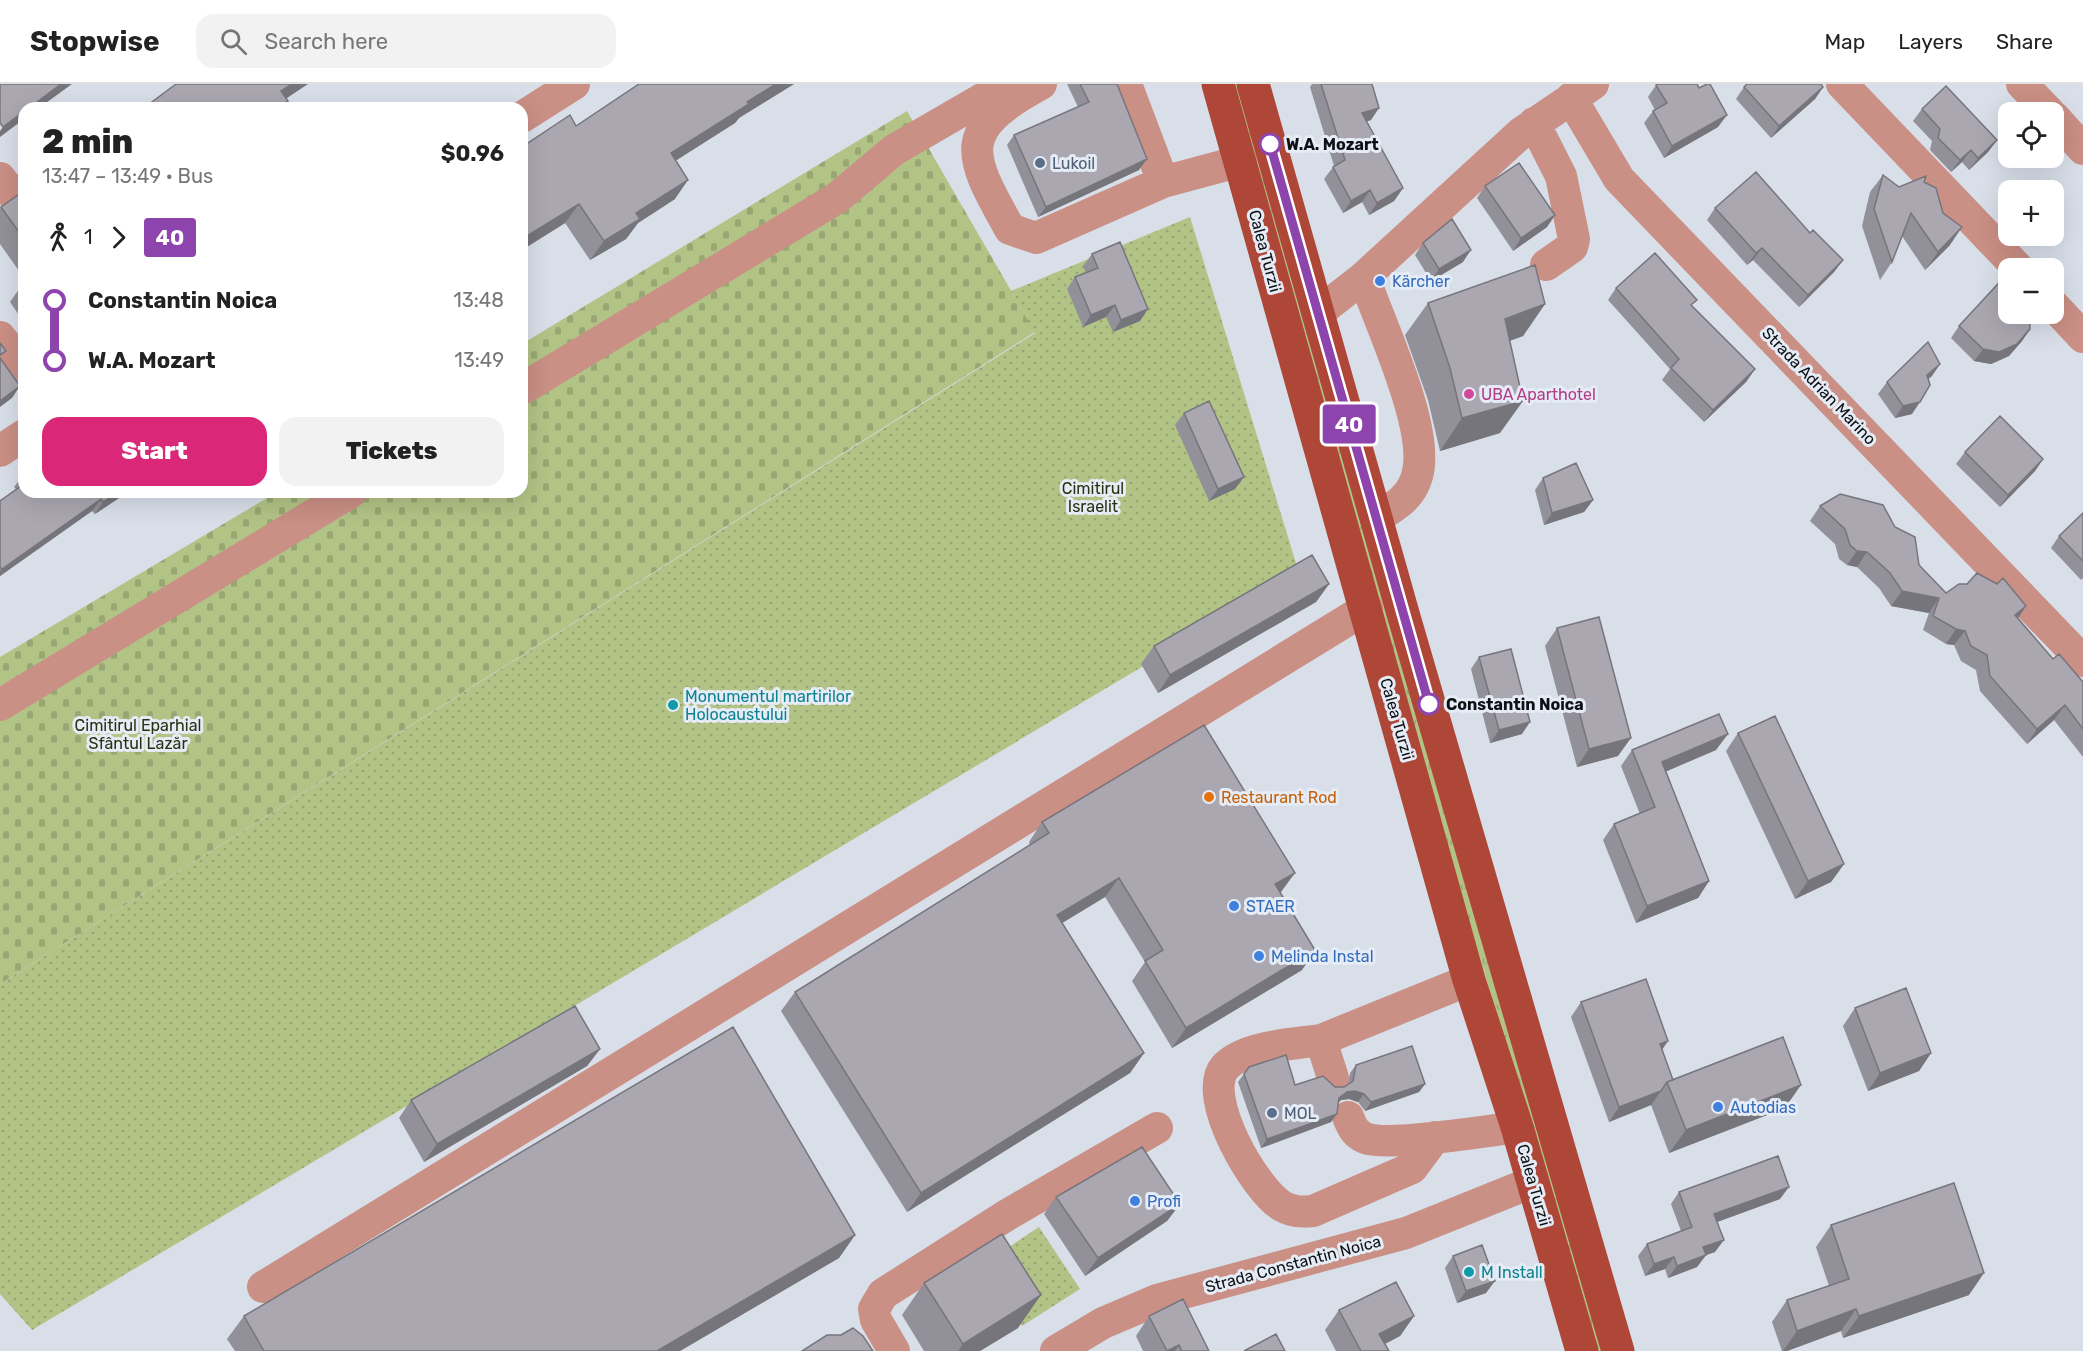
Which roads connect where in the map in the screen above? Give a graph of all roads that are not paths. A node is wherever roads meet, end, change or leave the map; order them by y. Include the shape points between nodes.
1 (574, 84) edge
2 (1008, 84) edge
3 (1041, 84) edge
4 (1126, 84) edge
5 (1218, 84) edge
6 (1253, 84) edge
7 (1842, 84) edge
8 (2022, 84) edge
9 (1582, 91) edge
10 (2039, 102) edge
11 (528, 113) edge
12 (1534, 123) junction
13 (2064, 128) edge
14 (2083, 149) edge
15 (1241, 161) junction
16 (0, 178) edge
17 (1163, 182) junction
18 (18, 193) edge
19 (2008, 258) edge
20 (1546, 265) dead end
21 (1364, 277) junction
22 (1318, 313) junction
23 (2064, 317) edge
24 (0, 336) edge
25 (2083, 337) edge
26 (18, 359) edge
27 (528, 385) edge
28 (18, 439) edge
29 (0, 451) edge
30 (341, 498) edge
31 (1376, 518) junction
32 (1366, 608) junction
33 (2083, 661) edge
34 (0, 705) edge
35 (1469, 980) junction
36 (1321, 1040) junction
37 (1333, 1078) dead end
38 (1348, 1117) dead end
39 (1517, 1127) junction
40 (1156, 1128) dead end
41 (1435, 1137) junction
42 (1533, 1182) junction
43 (262, 1287) dead end
44 (894, 1351) edge
45 (1056, 1351) edge
46 (1582, 1351) edge
47 (1618, 1351) edge

1 - 11 street
2 - 27 street via 894,150 837,198
3 - 17 street via 1006,103 985,124 975,148 993,199 1010,229 1036,238
4 - 17 street
5 - 15 main road, Calea Turzii
6 - 22 main road, Calea Turzii
7 - 19 street
8 - 10 street
9 - 12 street
9 - 33 street, Strada Adrian Marino via 1619,179
12 - 20 street via 1561,176 1574,239 1572,247
12 - 21 street
13 - 14 street
15 - 17 street
15 - 32 main road, Calea Turzii
16 - 18 street via 14,196
21 - 22 street
21 - 31 street via 1420,444 1420,461 1410,491 1398,505
22 - 31 main road, Calea Turzii
23 - 25 street
24 - 26 street
28 - 29 street
30 - 34 street
31 - 47 main road, Calea Turzii
32 - 35 main road, Calea Turzii
32 - 43 street
35 - 36 street
35 - 39 main road, Calea Turzii
36 - 37 street
36 - 41 street via 1268,1048 1236,1058 1224,1068 1217,1082 1219,1102 1230,1132 1267,1194 1297,1213 1313,1211 1412,1168
38 - 41 street via 1353,1130 1366,1138
39 - 41 street
39 - 42 main road, Calea Turzii
40 - 44 street via 1007,1215 883,1294 874,1309 876,1320
42 - 45 street, Strada Constantin Noica via 1406,1233 1157,1300 1103,1323
42 - 46 main road, Calea Turzii

